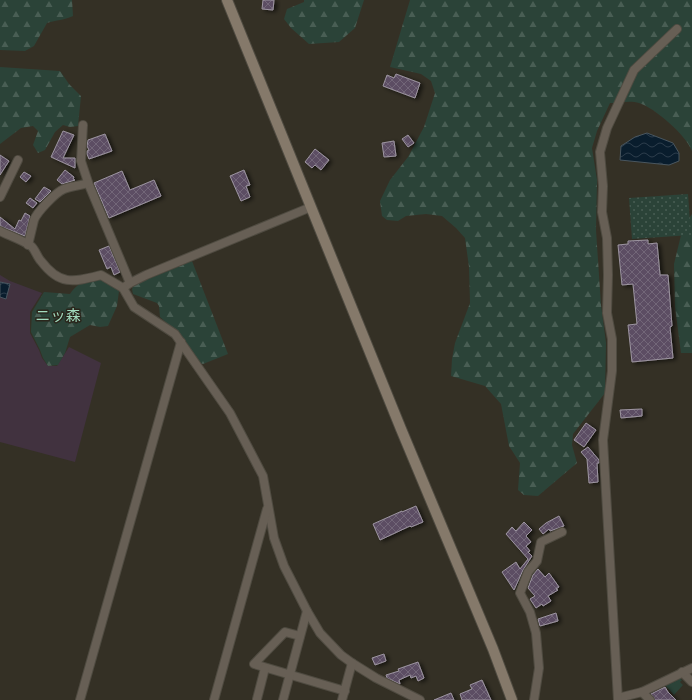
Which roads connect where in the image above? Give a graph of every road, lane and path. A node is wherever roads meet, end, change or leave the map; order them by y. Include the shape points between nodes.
1 (227, 0) edge
2 (677, 29) dead end
3 (83, 125) dead end
4 (18, 160) dead end
5 (88, 183) junction
6 (0, 197) edge
7 (311, 207) junction
8 (0, 231) edge
9 (28, 245) junction
10 (130, 283) junction
11 (123, 288) junction
12 (181, 342) junction
13 (268, 506) junction
14 (562, 532) dead end
15 (307, 611) junction
16 (300, 636) junction
17 (352, 663) junction
18 (265, 668) junction
19 (692, 668) edge
20 (682, 672) junction
21 (290, 676) junction
22 (692, 682) edge
23 (345, 691) junction
24 (642, 692) junction
25 (257, 699) dead end
26 (618, 699) edge
27 (80, 700) edge
28 (214, 700) edge
29 (283, 700) edge
30 (342, 700) edge
31 (420, 700) edge
32 (512, 700) edge
33 (534, 700) edge
34 (650, 700) edge

1 - 7 street
2 - 26 street via 634,70 607,128 600,152 602,212 607,238 607,313 612,339 612,371 603,440
3 - 5 street via 81,161
4 - 6 street
5 - 9 street via 56,193 35,219
5 - 10 street
7 - 10 street
7 - 32 street
8 - 9 street
9 - 11 street via 51,273 62,280 73,281 101,275
10 - 11 street
11 - 12 street via 134,307 167,328
12 - 13 street via 230,413 264,476
12 - 27 street
13 - 15 street via 274,538 284,566
13 - 28 street
14 - 33 street via 541,542 537,561 528,572 520,593 530,612 536,633 539,668
15 - 16 street
15 - 17 street via 320,633
16 - 18 street via 285,632 254,664
16 - 21 street
17 - 23 street
17 - 31 street
18 - 21 street
18 - 25 street
19 - 20 street
20 - 22 street
20 - 24 street
21 - 23 street
21 - 29 street
23 - 30 street
24 - 26 street
24 - 34 street

